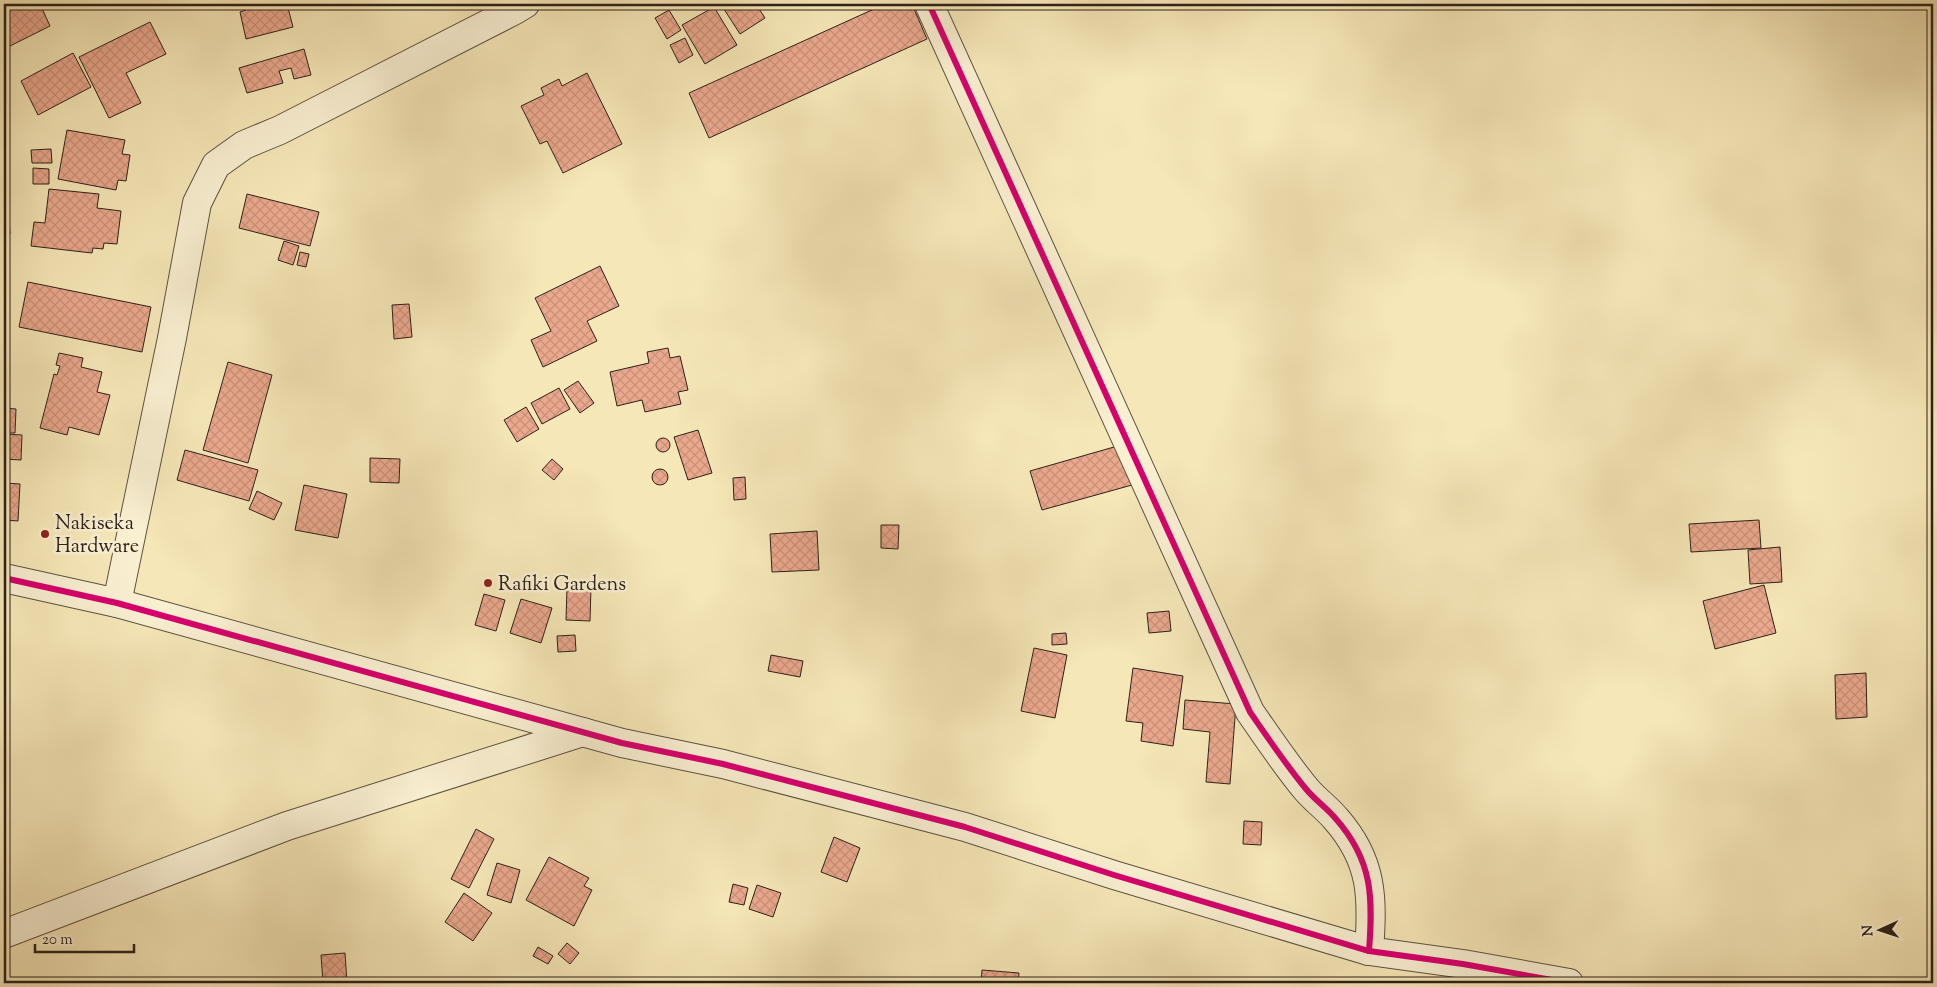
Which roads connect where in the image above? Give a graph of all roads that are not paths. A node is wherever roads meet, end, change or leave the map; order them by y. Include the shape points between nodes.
1 (525, 4) edge
2 (929, 4) edge
3 (4, 578) edge
4 (117, 603) junction
5 (583, 732) junction
6 (4, 934) edge
7 (1369, 951) junction
8 (1570, 983) edge

1 - 4 street via 280,130 244,144 216,165 198,204
2 - 7 street via 1250,712 1306,790 1351,837 1363,861 1371,891
3 - 4 street
4 - 5 street
5 - 6 street via 287,826
5 - 7 street via 723,764 965,827
7 - 8 street

